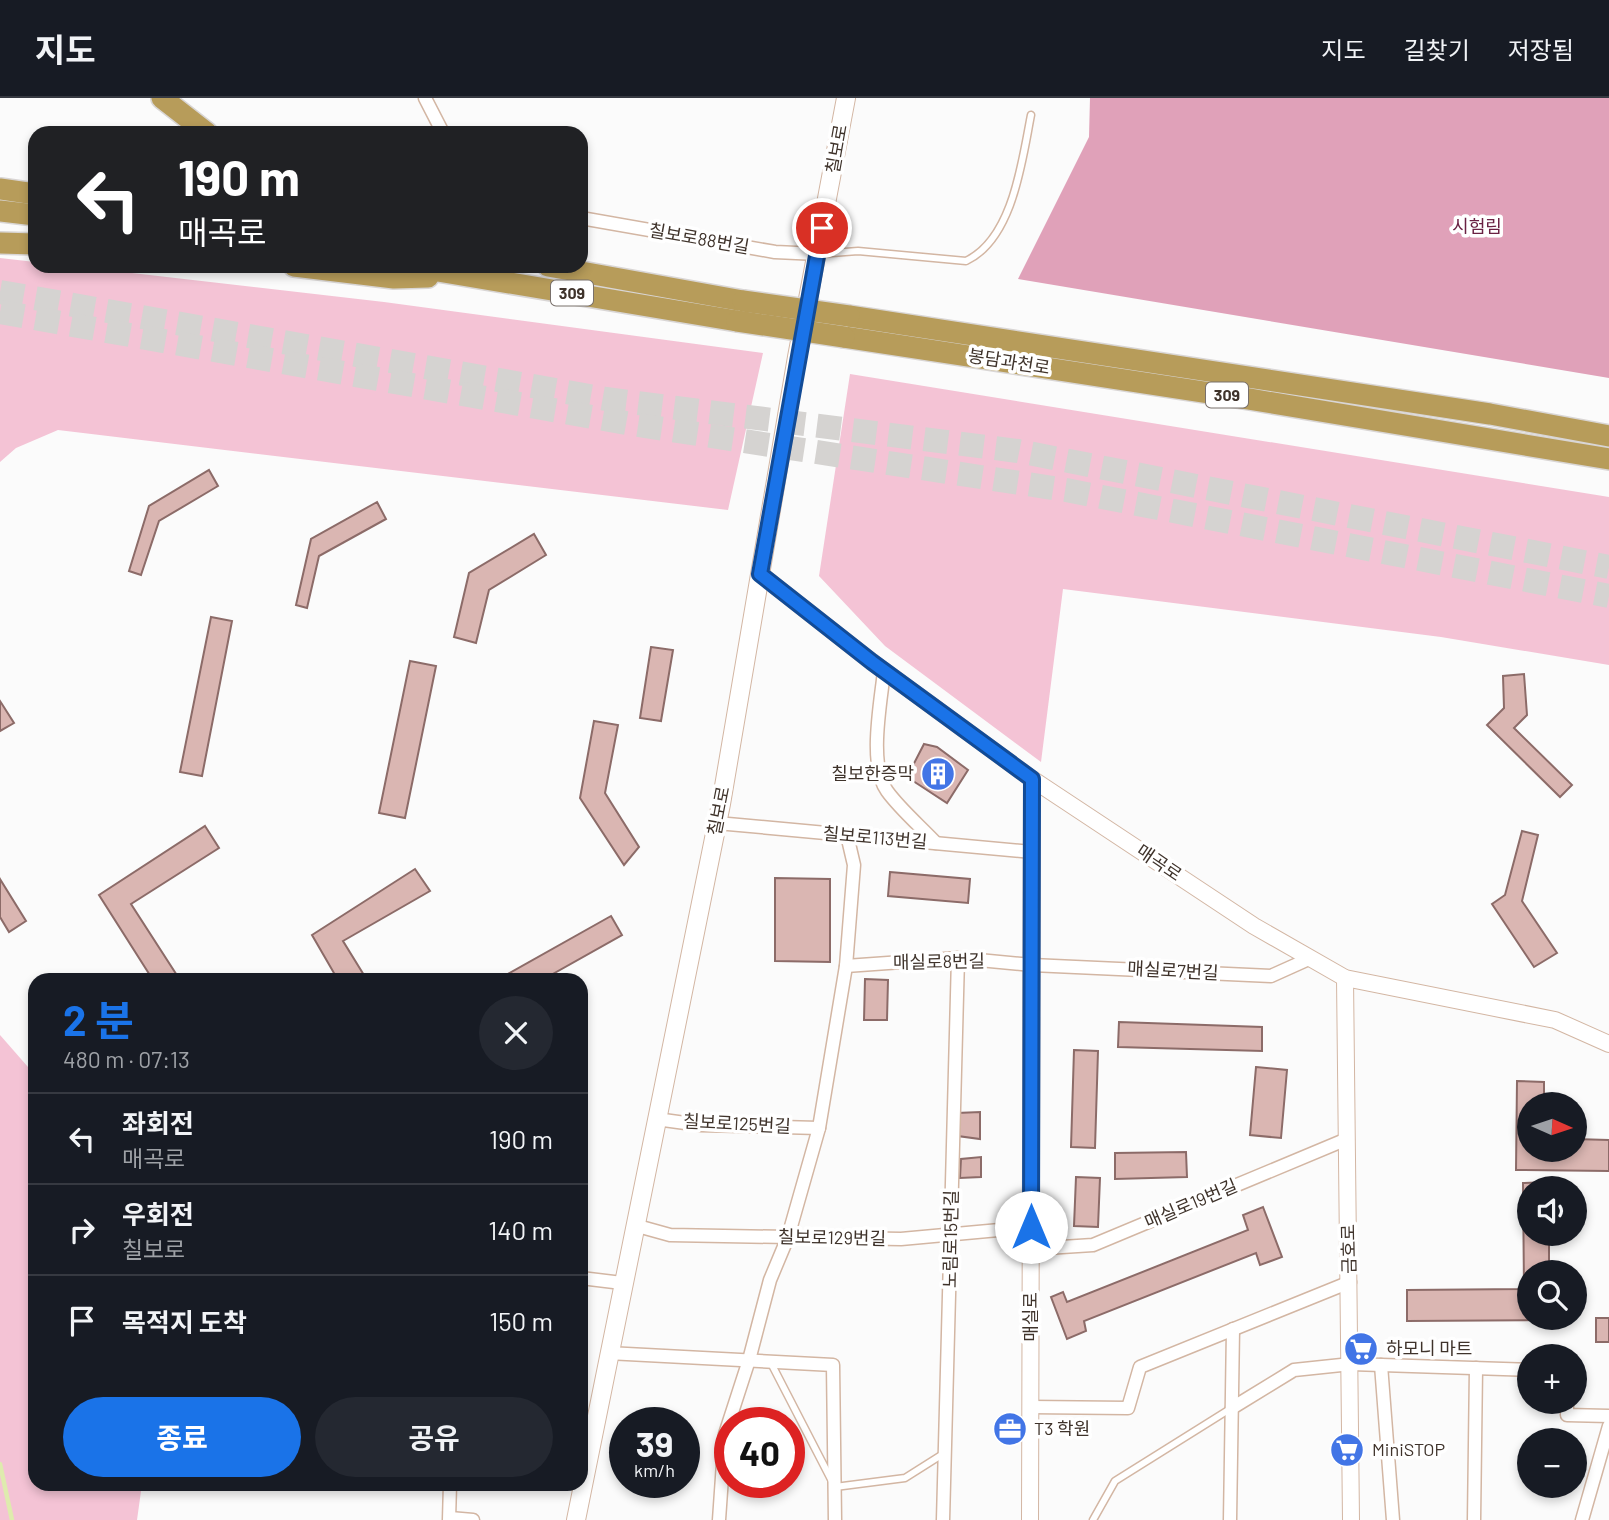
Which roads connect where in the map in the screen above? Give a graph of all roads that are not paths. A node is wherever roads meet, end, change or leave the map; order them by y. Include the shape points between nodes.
1 (162, 98) edge
2 (425, 98) edge
3 (846, 98) edge
4 (1031, 115) dead end
5 (198, 126) edge
6 (439, 126) edge
7 (0, 189) edge
8 (28, 193) edge
9 (0, 211) edge
10 (28, 214) edge
11 (588, 219) edge
12 (0, 243) edge
13 (28, 244) edge
14 (818, 254) junction
15 (352, 273) edge
16 (451, 273) edge
17 (578, 273) edge
18 (470, 276) junction
19 (740, 311) junction
20 (1609, 436) edge
21 (1609, 459) edge
22 (760, 574) junction
23 (884, 671) junction
24 (1032, 779) junction
25 (717, 823) junction
26 (846, 835) junction
27 (936, 843) junction
28 (1032, 852) junction
29 (958, 958) junction
30 (1311, 958) junction
31 (1032, 965) junction
32 (846, 966) junction
33 (1345, 978) junction
34 (1609, 1044) edge
35 (656, 1119) junction
36 (819, 1128) junction
37 (1347, 1139) junction
38 (634, 1225) junction
39 (1031, 1227) junction
40 (951, 1234) junction
41 (788, 1237) junction
42 (1031, 1249) junction
43 (588, 1279) edge
44 (1350, 1282) junction
45 (622, 1283) junction
46 (1233, 1329) junction
47 (608, 1353) junction
48 (749, 1360) junction
49 (771, 1362) junction
50 (1351, 1364) junction
51 (1381, 1365) junction
52 (1476, 1368) junction
53 (1517, 1370) edge
54 (1030, 1407) junction
55 (1232, 1408) junction
56 (1567, 1414) edge
57 (1609, 1416) edge
58 (1609, 1426) edge
59 (945, 1453) junction
60 (588, 1457) edge
61 (835, 1487) junction
62 (450, 1491) edge
63 (582, 1491) edge
64 (449, 1519) edge
65 (473, 1520) edge
66 (576, 1520) edge
67 (719, 1520) edge
68 (835, 1520) edge
69 (943, 1520) edge
70 (1030, 1520) edge
71 (1093, 1520) edge
72 (1230, 1520) edge
73 (1351, 1520) edge
74 (1393, 1520) edge
75 (1474, 1520) edge
76 (1582, 1520) edge

1 - 5 highway
2 - 6 street
3 - 14 main road, 칠보로
4 - 14 lane via 1016,193 988,246 977,256 966,261 858,251
7 - 8 highway
9 - 10 highway
11 - 14 street, 칠보로88번길 via 775,252
12 - 13 highway
14 - 22 main road, 칠보로
15 - 18 highway via 394,278
16 - 18 highway, 봉담과천로 / 309
17 - 19 highway, 봉담과천로 / 309
18 - 19 highway, 봉담과천로 / 309
19 - 20 highway, 봉담과천로 / 309, bridge via 849,316
19 - 21 highway, 봉담과천로 / 309, bridge via 844,337
22 - 23 street, 매곡로
22 - 25 main road, 칠보로
23 - 24 street, 매곡로
23 - 27 street via 878,722 879,763 886,789
24 - 28 street, 매실로
24 - 30 street, 매곡로 via 1254,926
25 - 26 street, 칠보로113번길
25 - 35 main road, 칠보로
26 - 27 street, 칠보로113번길
26 - 32 street via 853,865
27 - 28 street, 칠보로113번길
28 - 31 street, 매실로
29 - 31 street, 매실로8번길
29 - 32 street, 매실로8번길
29 - 40 street, 노림로15번길
30 - 31 street, 매실로7번길 via 1270,976
30 - 33 street, 매곡로
31 - 39 street, 매실로
32 - 36 street
33 - 34 street, 매곡로 via 1555,1020
33 - 37 street, 금호로
35 - 36 street, 칠보로125번길 via 700,1125
35 - 38 main road, 칠보로
36 - 41 street
37 - 42 street, 매실로19번길 via 1093,1245
37 - 44 street, 금호로
38 - 41 street, 칠보로129번길 via 670,1235
38 - 45 main road, 칠보로
39 - 40 street, 칠보로129번길
39 - 42 street, 매실로
40 - 41 street, 칠보로129번길 via 901,1239
40 - 59 street, 노림로15번길
41 - 48 street via 770,1280
42 - 54 street, 매실로
43 - 45 street
44 - 46 street
44 - 50 street, 금호로
45 - 47 main road, 칠보로
46 - 54 street via 1140,1367 1129,1408
46 - 55 street
47 - 48 street
47 - 60 main road, 칠보로
48 - 49 street
48 - 67 street via 724,1434
49 - 61 lane
49 - 61 street via 833,1365
50 - 51 street
50 - 55 street via 1294,1370
50 - 73 street, 금호로
51 - 52 street
51 - 74 street
52 - 53 street
52 - 75 street
54 - 70 street, 매실로
55 - 71 lane via 1115,1481
55 - 72 street
56 - 57 street
58 - 76 street
59 - 61 lane via 905,1478
59 - 69 street, 노림로15번길
61 - 68 street
62 - 64 street
63 - 66 main road, 칠보로
64 - 65 street

